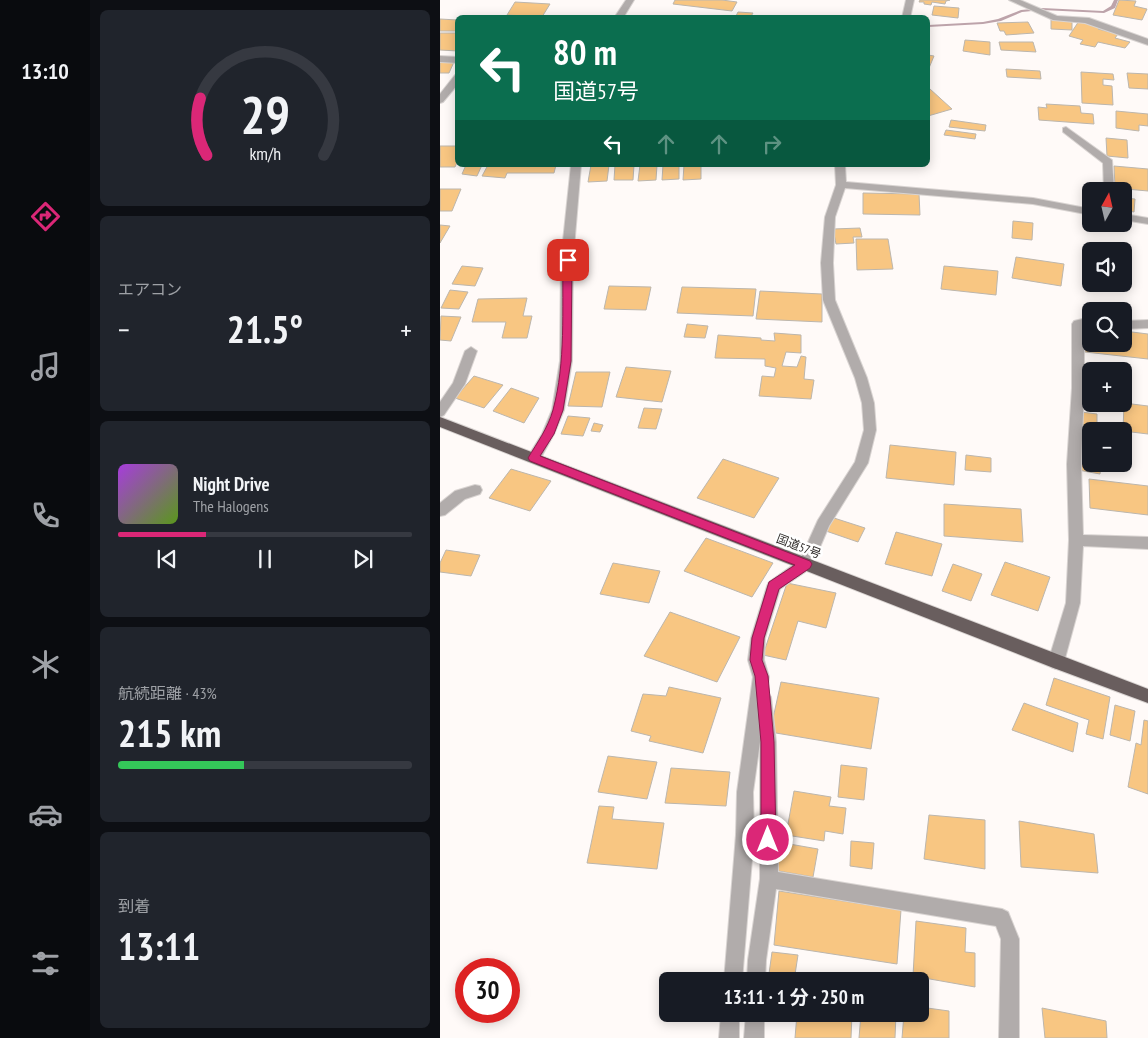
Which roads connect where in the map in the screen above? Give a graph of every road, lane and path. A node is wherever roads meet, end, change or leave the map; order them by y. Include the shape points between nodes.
1 (630, 0) edge
2 (910, 0) edge
3 (1013, 0) edge
4 (620, 15) edge
5 (907, 15) edge
6 (1148, 42) edge
7 (440, 59) edge
8 (455, 60) edge
9 (455, 81) edge
10 (440, 100) edge
11 (1066, 130) dead end
12 (576, 167) edge
13 (840, 167) edge
14 (1109, 182) edge
15 (841, 185) junction
16 (1082, 210) edge
17 (1132, 218) edge
18 (1148, 221) edge
19 (1082, 323) edge
20 (1148, 324) edge
21 (1132, 325) edge
22 (471, 351) dead end
23 (440, 412) edge
24 (440, 422) edge
25 (534, 458) junction
26 (475, 490) dead end
27 (440, 510) edge
28 (1076, 540) junction
29 (1148, 543) edge
30 (806, 564) junction
31 (1056, 662) junction
32 (762, 676) junction
33 (1148, 696) edge
34 (769, 879) junction
35 (734, 972) edge
36 (756, 972) edge
37 (729, 1022) edge
38 (755, 1022) edge
39 (728, 1038) edge
40 (754, 1038) edge
41 (1009, 1038) edge

1 - 4 street
2 - 5 street
3 - 6 street via 1056,18 1086,20
7 - 8 street
9 - 10 street
11 - 14 street via 1108,162
12 - 25 street via 568,260 566,361 558,410
13 - 15 street
15 - 16 street via 1033,201
15 - 30 street via 830,217 829,300 861,378 868,402 870,430 861,463 823,524
17 - 18 street
19 - 28 street via 1078,324 1074,464
20 - 21 street
22 - 23 street via 459,384
24 - 25 highway, 国道57号
25 - 30 highway, 国道57号
26 - 27 street via 453,498
28 - 29 street
28 - 31 street via 1073,603
30 - 31 highway, 国道57号
30 - 32 street via 774,586 758,638 756,660
31 - 33 highway, 国道57号
32 - 34 street via 768,742
32 - 35 street via 745,792 746,835
34 - 36 street
34 - 41 street via 1002,918 1010,939
37 - 39 street
38 - 40 street

